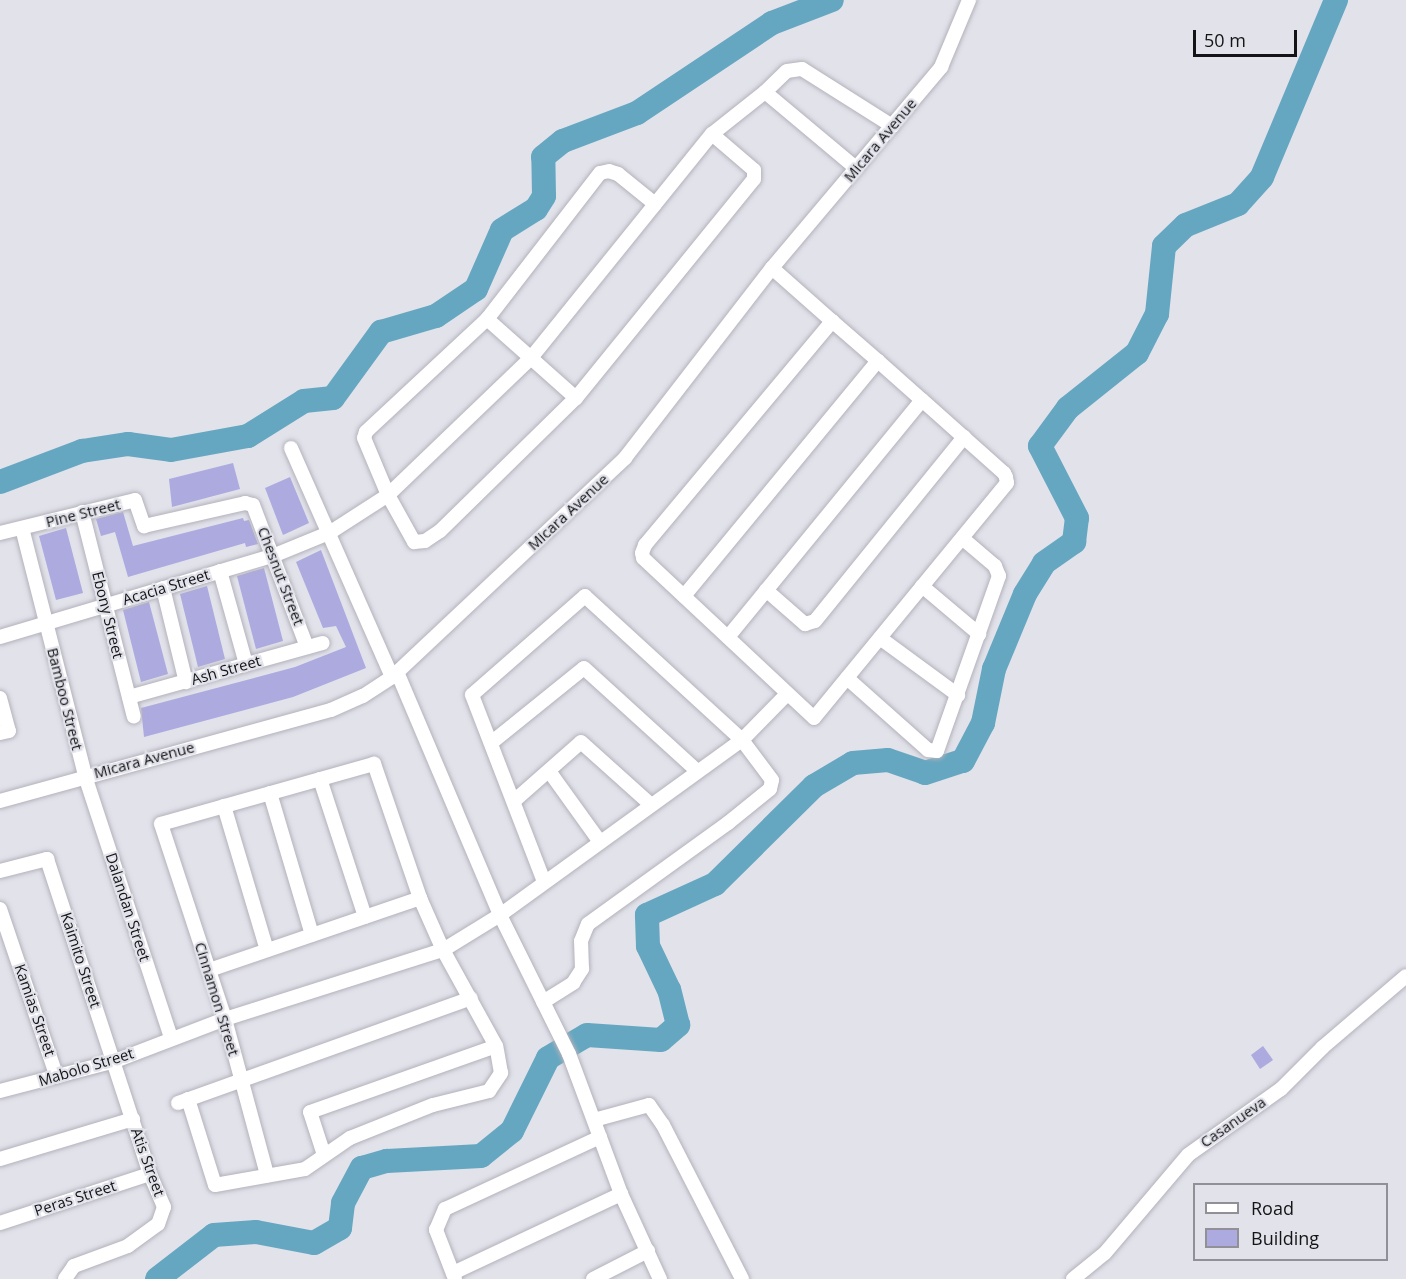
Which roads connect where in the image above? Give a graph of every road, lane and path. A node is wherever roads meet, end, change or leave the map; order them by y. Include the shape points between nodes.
1 (969, 0) edge
2 (765, 92) junction
3 (892, 126) junction
4 (712, 134) junction
5 (856, 168) junction
6 (655, 204) junction
7 (772, 268) junction
8 (487, 320) junction
9 (832, 321) junction
10 (531, 358) junction
11 (878, 361) junction
12 (576, 398) junction
13 (922, 400) junction
14 (964, 437) junction
15 (291, 448) dead end
16 (388, 495) junction
17 (253, 505) joint
18 (82, 512) junction
19 (22, 528) junction
20 (0, 532) edge
21 (329, 533) junction
22 (962, 538) junction
23 (275, 555) junction
24 (220, 571) junction
25 (922, 586) junction
26 (163, 588) junction
27 (766, 590) junction
28 (684, 596) junction
29 (106, 605) junction
30 (46, 623) junction
31 (979, 634) junction
32 (0, 636) edge
33 (728, 637) junction
34 (880, 638) junction
35 (323, 643) dead end
36 (307, 647) junction
37 (246, 664) junction
38 (395, 675) junction
39 (847, 678) junction
40 (186, 682) junction
41 (786, 695) junction
42 (958, 695) junction
43 (0, 698) edge
44 (129, 698) junction
45 (134, 717) dead end
46 (4, 732) edge
47 (742, 740) junction
48 (491, 743) junction
49 (696, 770) junction
50 (549, 771) junction
51 (85, 776) junction
52 (320, 779) junction
53 (270, 793) junction
54 (0, 801) edge
55 (514, 801) junction
56 (651, 804) junction
57 (224, 806) junction
58 (600, 842) junction
59 (0, 871) edge
60 (544, 882) junction
61 (420, 898) junction
62 (0, 909) edge
63 (500, 915) junction
64 (365, 917) junction
65 (312, 935) junction
66 (267, 950) junction
67 (443, 950) junction
68 (209, 970) junction
69 (1406, 976) edge
70 (471, 998) junction
71 (543, 1002) junction
72 (225, 1019) junction
73 (171, 1038) junction
74 (496, 1046) junction
75 (115, 1061) junction
76 (57, 1077) junction
77 (241, 1080) junction
78 (0, 1091) edge
79 (133, 1119) junction
80 (594, 1120) junction
81 (600, 1137) junction
82 (324, 1155) junction
83 (0, 1159) edge
84 (150, 1174) junction
85 (267, 1175) junction
86 (621, 1194) junction
87 (0, 1223) edge
88 (648, 1251) junction
89 (454, 1276) edge
90 (65, 1279) edge
91 (593, 1279) edge
92 (660, 1279) edge
93 (742, 1279) edge
94 (1073, 1279) edge

1 - 3 street, Micara Avenue via 941,67
2 - 3 street, Acacia Street via 788,71 802,69
2 - 4 street, Acacia Street
2 - 5 street
3 - 5 street, Micara Avenue
4 - 6 street, Acacia Street
4 - 12 street via 754,170 754,179
5 - 7 street, Micara Avenue
6 - 8 street via 618,174 600,173
6 - 10 street, Acacia Street
7 - 9 street
7 - 38 street, Micara Avenue via 625,458
8 - 10 street
8 - 16 street via 366,432 364,438
9 - 11 street
9 - 28 street via 645,545 643,558
10 - 12 street
10 - 16 street, Acacia Street
11 - 13 street
11 - 28 street
12 - 16 street via 440,531 425,541 414,542 406,533
13 - 14 street
13 - 27 street
14 - 22 street via 1004,473 1007,483
14 - 27 street via 815,621 805,624
15 - 21 street
16 - 21 street, Acacia Street
17 - 18 street, Pine Street via 245,503 144,526 135,500
17 - 23 street, Chesnut Street
18 - 19 street, Pine Street
18 - 29 street, Ebony Street
19 - 20 street, Pine Street
19 - 30 street, Bamboo Street
21 - 23 street, Acacia Street
21 - 38 street
22 - 25 street
22 - 31 street via 995,566 999,576
23 - 24 street, Acacia Street
23 - 36 street, Chesnut Street
24 - 26 street, Acacia Street
24 - 37 street
25 - 31 street
25 - 34 street
26 - 29 street, Acacia Street
26 - 40 street
27 - 33 street
28 - 33 street
29 - 30 street, Acacia Street
29 - 44 street, Ebony Street
30 - 32 street, Acacia Street
30 - 51 street, Bamboo Street
31 - 42 street
33 - 41 street
34 - 39 street
34 - 42 street
35 - 36 street, Ash Street
36 - 37 street, Ash Street
37 - 40 street, Ash Street
38 - 51 street, Micara Avenue via 331,710
38 - 63 street
39 - 41 street via 814,718
39 - 42 street via 928,750 937,751
40 - 44 street, Ash Street
41 - 47 street, Mabolo Street
43 - 46 street
44 - 45 street, Ebony Street
47 - 48 street via 585,596 472,695
47 - 49 street, Mabolo Street
47 - 71 street via 772,780 770,789 728,824 588,924 581,941 582,969 573,982
48 - 49 street via 584,668
48 - 55 street
49 - 56 street, Mabolo Street
50 - 55 street
50 - 56 street via 581,742
50 - 58 street
51 - 54 street, Micara Avenue
51 - 73 street, Dalandan Street
52 - 53 street
52 - 61 street via 374,764
52 - 64 street
53 - 57 street
53 - 65 street
55 - 60 street
56 - 58 street, Mabolo Street
57 - 66 street
57 - 68 street, Cinnamon Street via 161,824
58 - 60 street, Mabolo Street
59 - 75 street, Kaimito Street via 47,859
60 - 63 street, Mabolo Street
61 - 64 street
61 - 67 street
62 - 76 street, Kamias Street
63 - 67 street, Mabolo Street
63 - 71 street
64 - 65 street
65 - 66 street
66 - 68 street
67 - 70 street
67 - 72 street, Mabolo Street
68 - 72 street, Cinnamon Street
69 - 94 street, Casanueva via 1281,1089 1188,1155 1105,1253
70 - 74 street
70 - 77 street
71 - 80 street
72 - 73 street, Mabolo Street
72 - 77 street, Cinnamon Street
73 - 75 street, Mabolo Street
74 - 82 street via 501,1073 489,1091 433,1105 350,1138
74 - 82 street via 310,1112
75 - 76 street, Mabolo Street
75 - 79 street, Atis Street
76 - 78 street, Mabolo Street
77 - 85 street, Cinnamon Street
77 - 85 street via 183,1101 215,1185
79 - 83 street
79 - 84 street, Atis Street
80 - 81 street
80 - 93 street via 650,1105
81 - 86 street
81 - 89 street via 445,1209 435,1230
82 - 85 street via 305,1168
84 - 87 street, Peras Street
84 - 90 street, Atis Street via 164,1207 158,1224 128,1246 74,1266
86 - 88 street
86 - 89 street
88 - 91 street
88 - 92 street

